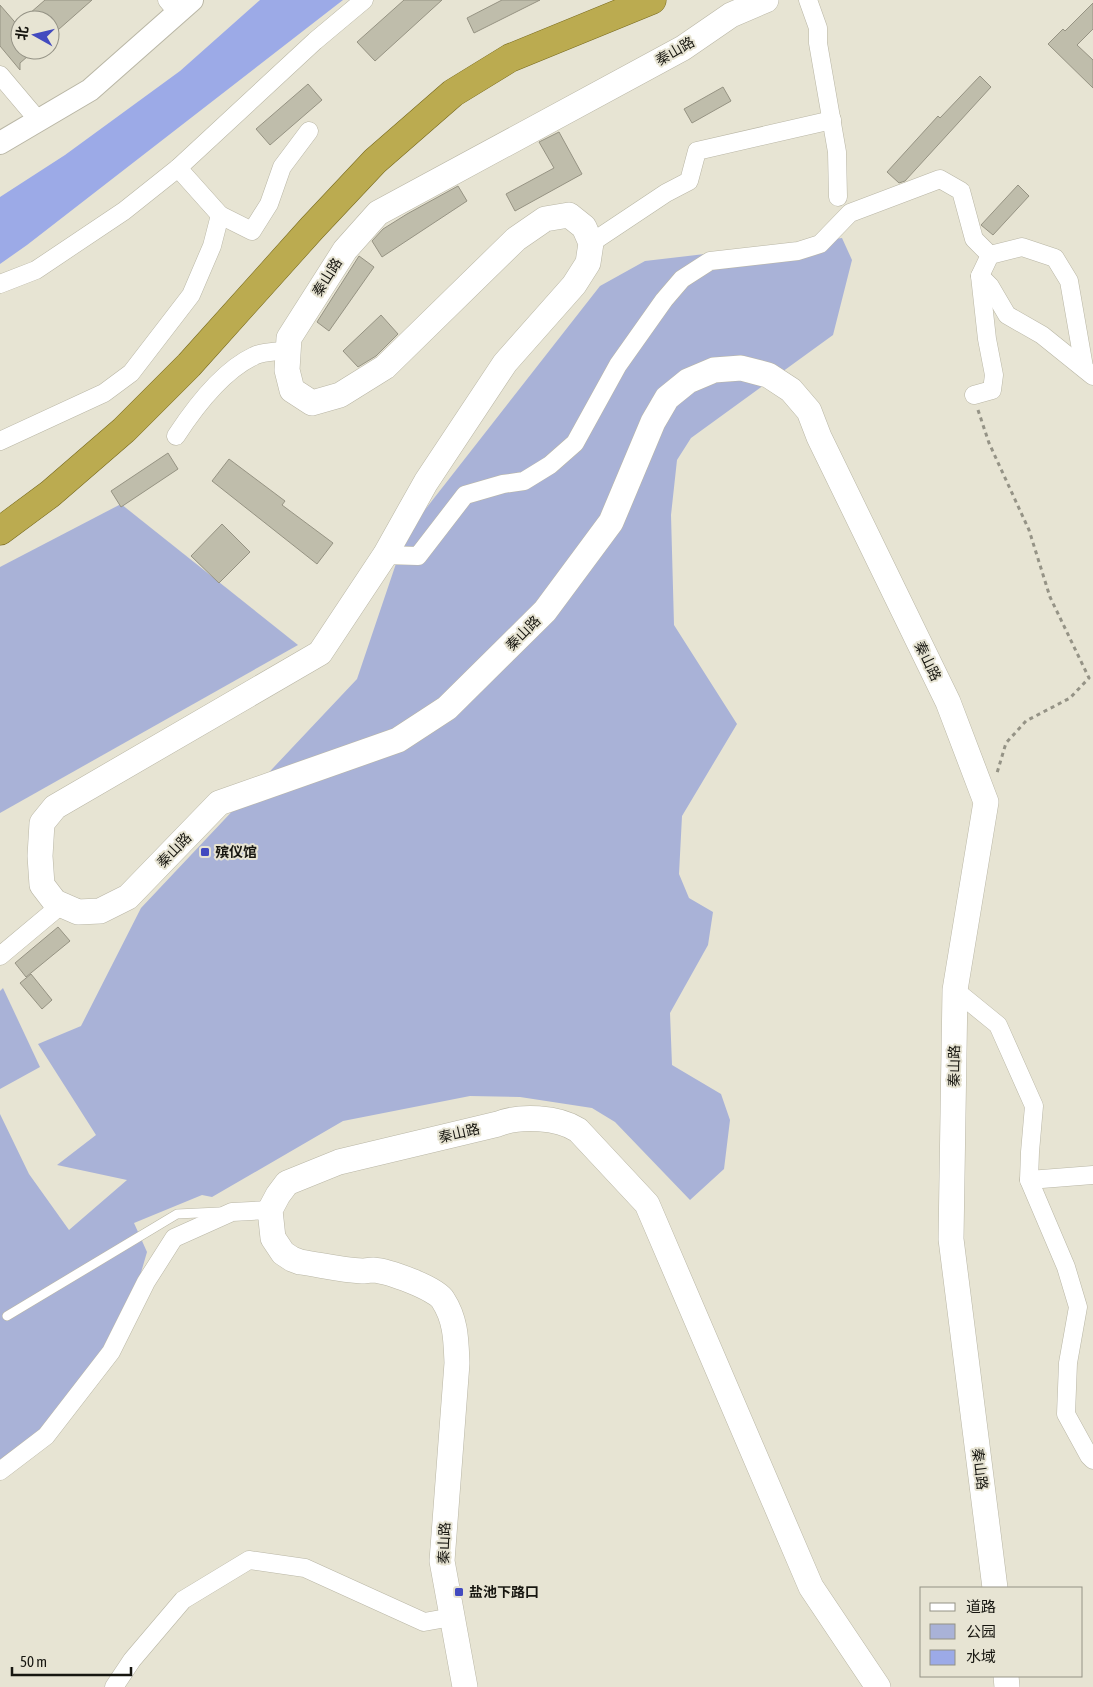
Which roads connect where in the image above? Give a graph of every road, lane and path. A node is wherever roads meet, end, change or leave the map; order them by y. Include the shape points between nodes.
1 (364, 0) edge
2 (614, 0) edge
3 (652, 0) edge
4 (766, 0) edge
5 (808, 0) edge
6 (179, 4) edge
7 (0, 75) edge
8 (38, 120) junction
9 (832, 120) junction
10 (309, 131) dead end
11 (0, 143) edge
12 (178, 168) junction
13 (838, 197) dead end
14 (220, 214) junction
15 (591, 243) junction
16 (990, 255) junction
17 (980, 276) junction
18 (0, 284) edge
19 (288, 350) junction
20 (1088, 371) edge
21 (974, 395) joint
22 (176, 436) dead end
23 (0, 441) edge
24 (0, 515) edge
25 (0, 531) edge
26 (386, 555) junction
27 (986, 802) junction
28 (61, 905) junction
29 (0, 956) edge
30 (955, 990) junction
31 (1093, 1175) edge
32 (1029, 1180) junction
33 (270, 1210) junction
34 (232, 1212) junction
35 (7, 1316) dead end
36 (1093, 1460) edge
37 (0, 1471) edge
38 (995, 1587) edge
39 (452, 1617) junction
40 (114, 1687) edge
41 (465, 1687) edge
42 (878, 1687) edge

1 - 12 street
2 - 24 highway via 503,46 444,81 366,151 147,388 78,452
3 - 25 highway via 510,58 452,93 375,161 189,365 130,424 50,494
4 - 19 main road, 秦山路 via 731,16 683,48 378,213 345,250 289,338
5 - 9 street via 818,28
6 - 8 street via 90,90
7 - 8 street
8 - 11 street
9 - 13 street
9 - 15 street via 697,150 689,181
10 - 14 street via 282,167 269,204 252,231
12 - 14 street
12 - 18 street via 124,211 36,270
14 - 23 street via 212,246 192,295 131,373 104,393
15 - 19 main road, 秦山路 via 584,227 569,215 545,219 516,239 385,367 340,395 312,403 292,390 286,370
15 - 26 main road, 秦山路 via 588,263 574,285 505,363 426,482
16 - 17 street
16 - 20 street via 1022,247 1055,258 1069,281
16 - 26 street via 974,239 961,190 940,179 850,213 820,244 798,251 710,261 682,279 664,300 618,365 574,443 550,465 524,480 465,495 418,556
17 - 20 street via 990,286 1007,315 1042,335
17 - 21 street via 994,375 992,390
19 - 22 street via 255,355 230,371 192,412
21 - 27 path via 989,443 1029,530 1050,596 1089,678 1070,698 1026,721 1006,743
26 - 28 main road, 秦山路 via 320,653 55,807 42,823 40,856 42,885
27 - 28 main road, 秦山路 via 948,702 809,411 791,390 768,375 741,368 714,370 688,380 667,398 653,422 611,522 545,611 448,708 398,740 219,803 128,897 100,911 78,912
27 - 30 main road, 秦山路
28 - 29 street
30 - 32 street via 998,1025 1034,1106
30 - 38 main road, 秦山路 via 951,1239
31 - 32 street
32 - 36 street via 1066,1267 1078,1308 1068,1363 1066,1414
33 - 34 street
33 - 39 main road, 秦山路 via 273,1238 283,1253 292,1259 362,1271 374,1270 400,1277 442,1298 451,1315 457,1363 442,1561
33 - 42 main road, 秦山路 via 287,1183 339,1162 508,1120 546,1119 578,1130 647,1204 811,1587
34 - 35 lane via 177,1214
34 - 37 street via 174,1238 146,1282 111,1352 46,1436
39 - 40 street via 424,1622 305,1568 249,1560 182,1600
39 - 41 main road, 秦山路

